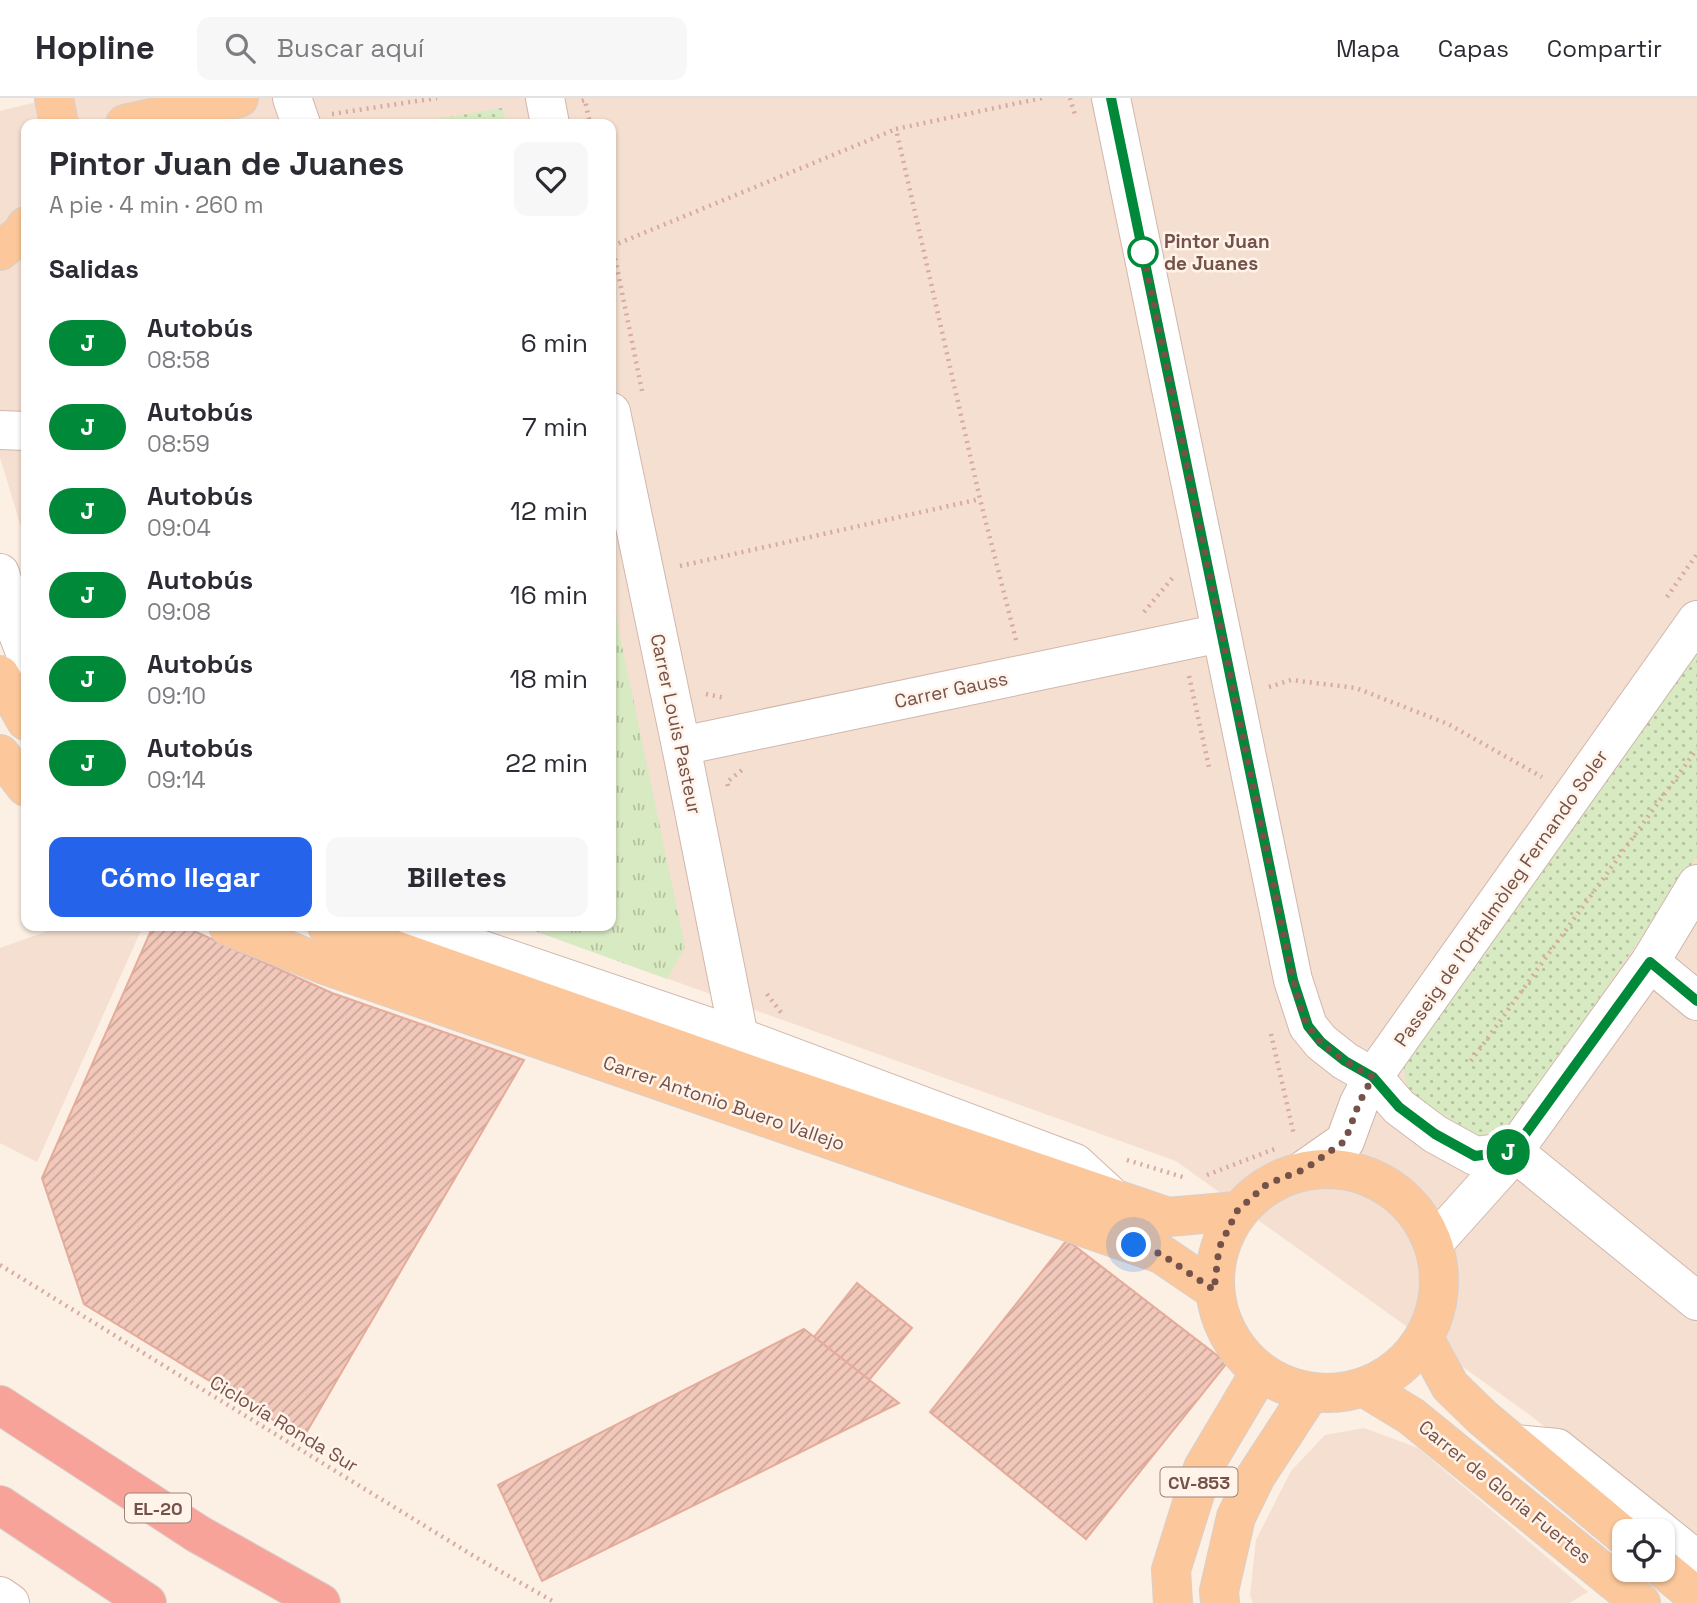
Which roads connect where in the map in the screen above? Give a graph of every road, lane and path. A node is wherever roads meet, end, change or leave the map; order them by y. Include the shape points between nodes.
1 (54, 98) edge
2 (239, 98) edge
3 (438, 98) edge
4 (545, 98) edge
5 (1042, 98) edge
6 (1111, 98) edge
7 (298, 114) edge
8 (58, 119) edge
9 (147, 119) edge
10 (549, 119) edge
11 (896, 129) junction
12 (21, 234) edge
13 (616, 244) edge
14 (0, 251) edge
15 (616, 289) edge
16 (627, 407) edge
17 (0, 430) edge
18 (21, 431) edge
19 (980, 499) junction
20 (1697, 554) edge
21 (0, 573) edge
22 (681, 579) dead end
23 (1665, 601) dead end
24 (1697, 620) edge
25 (1146, 631) junction
26 (1221, 633) junction
27 (21, 642) edge
28 (1017, 645) dead end
29 (0, 674) edge
30 (705, 693) dead end
31 (1235, 698) junction
32 (21, 712) edge
33 (748, 732) junction
34 (681, 746) junction
35 (1697, 749) edge
36 (0, 754) edge
37 (1212, 776) dead end
38 (21, 781) edge
39 (1535, 788) dead end
40 (729, 791) dead end
41 (1697, 884) edge
42 (240, 931) edge
43 (341, 931) edge
44 (427, 931) edge
45 (1650, 962) junction
46 (766, 992) dead end
47 (1697, 1001) edge
48 (788, 1021) dead end
49 (1270, 1033) dead end
50 (739, 1037) junction
51 (1472, 1061) dead end
52 (1373, 1077) junction
53 (1513, 1151) junction
54 (1294, 1152) junction
55 (1120, 1158) dead end
56 (1113, 1198) junction
57 (1237, 1211) junction
58 (1434, 1243) junction
59 (0, 1265) edge
60 (1214, 1290) junction
61 (1697, 1301) edge
62 (1425, 1340) junction
63 (1260, 1372) junction
64 (1364, 1388) junction
65 (1310, 1393) junction
66 (0, 1405) edge
67 (1516, 1444) junction
68 (0, 1506) edge
69 (1646, 1519) edge
70 (1612, 1525) edge
71 (1675, 1542) edge
72 (1697, 1560) edge
73 (1675, 1579) edge
74 (0, 1596) edge
75 (1697, 1597) edge
76 (10, 1603) edge
77 (147, 1603) edge
78 (321, 1603) edge
79 (556, 1603) edge
80 (1173, 1603) edge
81 (1220, 1603) edge
82 (1640, 1603) edge

1 - 8 main road
2 - 9 main road
3 - 7 path
4 - 10 street
5 - 11 path
6 - 26 street
11 - 13 path
11 - 19 path
12 - 14 main road
15 - 16 path
16 - 34 street, Carrer Louis Pasteur
17 - 18 street
19 - 22 path via 678,566
19 - 28 path
20 - 23 path
21 - 27 street
24 - 52 street, Passeig de l'Oftalmòleg Fernando Soler
25 - 26 street, Carrer Gauss
25 - 33 street, Carrer Gauss
25 - 37 path via 1157,675 1189,675
26 - 31 street
29 - 32 main road
30 - 33 path via 742,703
31 - 39 path via 1291,680 1356,688 1448,724 1542,777
31 - 52 street via 1293,980 1308,1026 1345,1061
33 - 34 street, Carrer Gauss
33 - 40 path via 754,761 727,782
34 - 50 street, Carrer Louis Pasteur
35 - 51 path
36 - 38 main road
41 - 45 street
42 - 60 main road, Carrer Antonio Buero Vallejo via 322,964 1161,1254
43 - 56 main road, Carrer Antonio Buero Vallejo
44 - 50 street
45 - 47 street
45 - 53 street
46 - 48 path
49 - 54 path
50 - 56 street via 1075,1163
52 - 53 street via 1399,1107 1475,1156
52 - 54 street, Passeig de l'Oftalmòleg Fernando Soler via 1345,1141
53 - 58 street
53 - 61 street
54 - 55 path via 1194,1180
54 - 57 main road
54 - 58 main road via 1382,1182 1414,1207
56 - 57 main road, Carrer Antonio Buero Vallejo via 1168,1217
57 - 60 main road via 1219,1248
58 - 62 main road via 1440,1275 1437,1308
59 - 79 path, Ciclovía Ronda Sur
60 - 63 main road via 1228,1336
62 - 64 main road via 1399,1369
62 - 67 main road via 1450,1386
63 - 65 main road
63 - 80 main road, CV-853 via 1203,1468 1171,1570
64 - 65 main road
64 - 82 main road, Carrer de Gloria Fuertes via 1411,1416
65 - 81 main road via 1256,1476 1236,1517
66 - 78 highway, EL-20 via 198,1534
67 - 69 street via 1557,1448
67 - 70 main road
68 - 77 highway
71 - 72 street
73 - 75 main road
74 - 76 street

